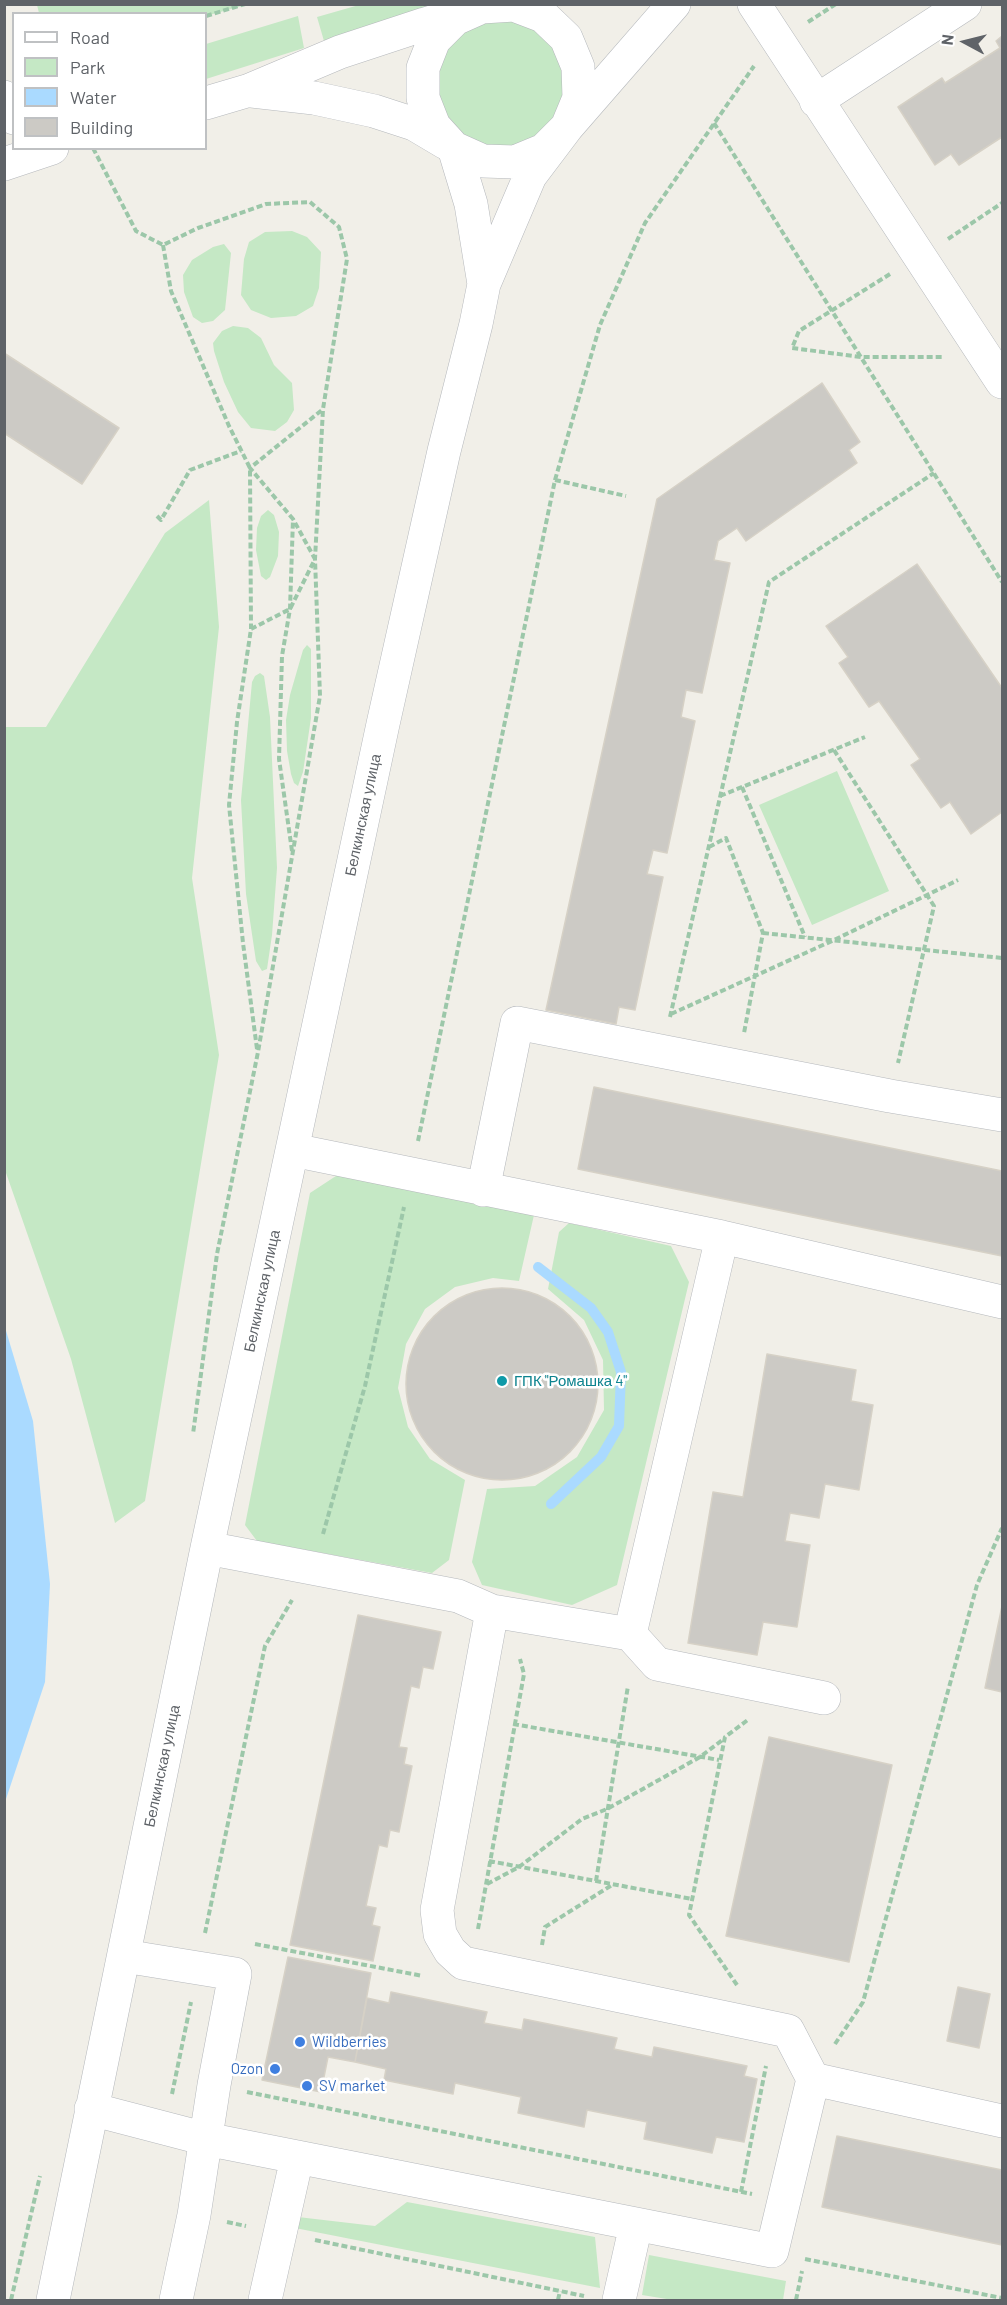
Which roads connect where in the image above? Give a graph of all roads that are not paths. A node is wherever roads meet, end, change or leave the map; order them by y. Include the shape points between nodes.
1 (674, 4) edge
2 (754, 4) edge
3 (965, 4) edge
4 (485, 6) edge
5 (250, 90) junction
6 (4, 97) edge
7 (816, 101) junction
8 (207, 104) edge
9 (12, 114) edge
10 (567, 127) junction
11 (454, 148) junction
12 (484, 284) junction
13 (994, 370) edge
14 (1002, 1115) edge
15 (293, 1150) junction
16 (483, 1190) junction
17 (722, 1237) junction
18 (1002, 1302) edge
19 (207, 1548) junction
20 (499, 1612) junction
21 (630, 1634) junction
22 (825, 1698) dead end
23 (124, 1956) junction
24 (813, 2079) junction
25 (91, 2109) junction
26 (1002, 2121) edge
27 (207, 2139) junction
28 (297, 2158) junction
29 (636, 2225) junction
30 (607, 2299) edge
31 (53, 2301) edge
32 (176, 2301) edge
33 (265, 2301) edge

1 - 10 street, Белкинская улица
2 - 7 street
3 - 7 street
4 - 5 street via 340,52
4 - 10 street, Белкинская улица via 514,5 543,16 566,38 578,67 579,98
4 - 11 street, Белкинская улица via 455,19 434,40 423,68 423,98 434,126
5 - 8 street
5 - 11 street via 374,111 414,124
6 - 9 street
7 - 13 street
10 - 11 street, Белкинская улица via 544,150 515,162 483,161
10 - 12 street, Белкинская улица via 530,176
11 - 12 street, Белкинская улица via 471,204
12 - 15 street, Белкинская улица via 390,690
14 - 16 street via 517,1023
15 - 16 street
15 - 19 street, Белкинская улица
16 - 17 street
17 - 18 street
17 - 21 street
19 - 20 street via 458,1596
19 - 23 street, Белкинская улица
20 - 21 street
20 - 24 street via 471,1717 437,1910 440,1934 450,1951 471,1965 789,2031
21 - 22 street via 657,1664
23 - 25 street, Белкинская улица
23 - 27 street via 235,1974
24 - 26 street
24 - 29 street via 772,2251
25 - 27 street
25 - 31 street, Белкинская улица
27 - 28 street
27 - 32 street
28 - 29 street
28 - 33 street
29 - 30 street

